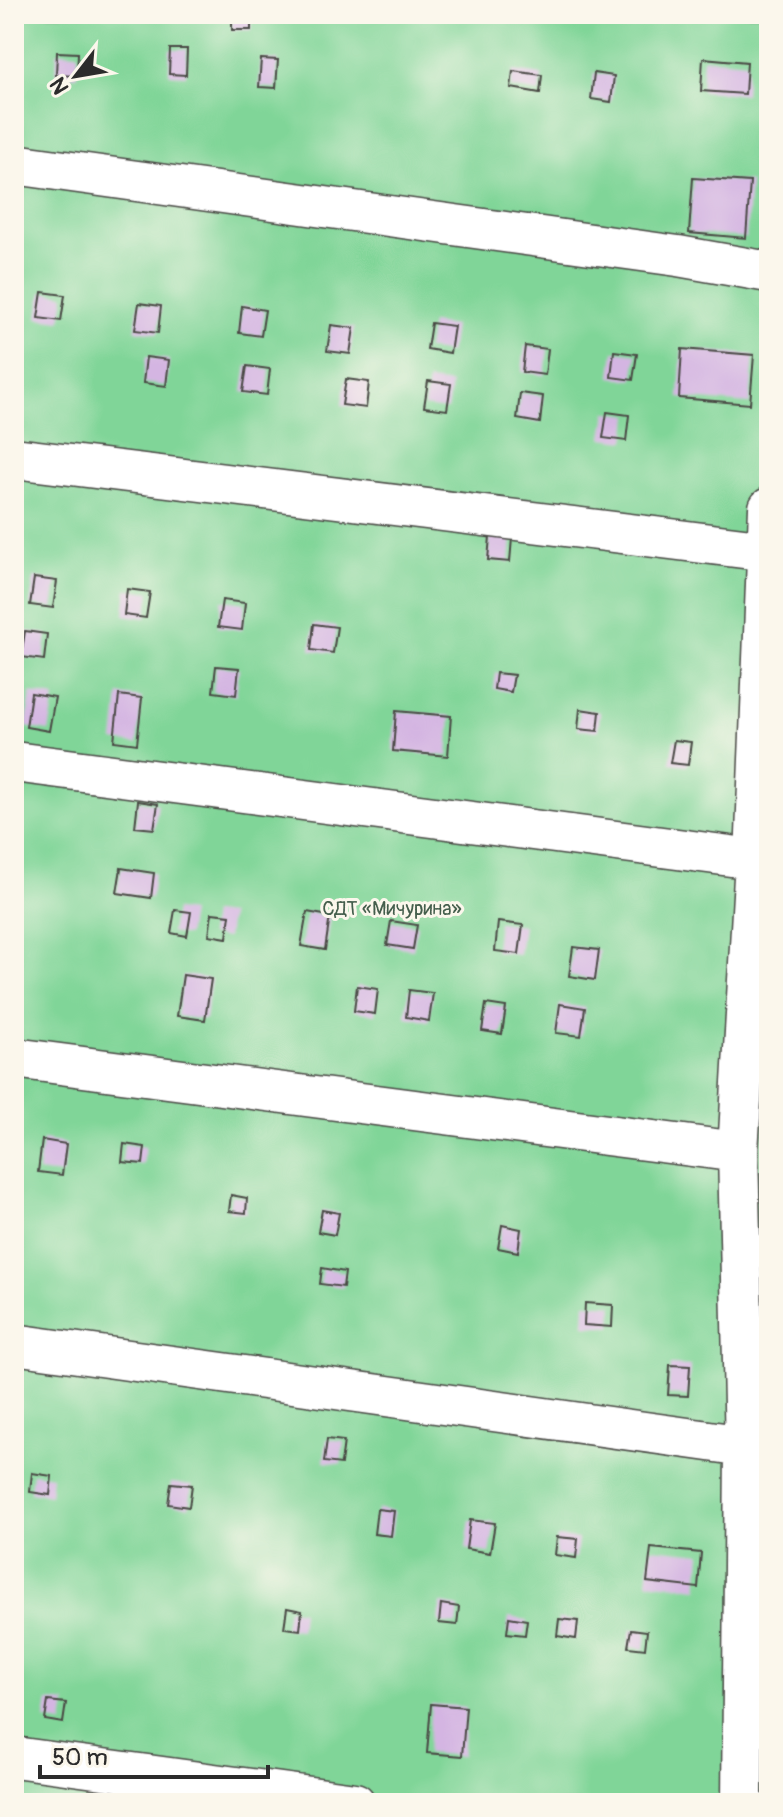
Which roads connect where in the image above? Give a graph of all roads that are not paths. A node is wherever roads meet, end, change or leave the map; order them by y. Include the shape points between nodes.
1 (14, 164) edge
2 (769, 272) edge
3 (14, 458) edge
4 (769, 508) edge
5 (768, 551) edge
6 (14, 762) edge
7 (762, 861) edge
8 (14, 1058) edge
9 (738, 1152) junction
10 (14, 1344) edge
11 (745, 1446) junction
12 (14, 1757) edge
13 (355, 1803) edge
14 (742, 1803) edge

1 - 2 lane
3 - 5 lane
4 - 5 lane
5 - 7 lane
6 - 7 lane
7 - 9 lane
8 - 9 lane
9 - 11 lane
10 - 11 lane
11 - 14 lane
12 - 13 lane

